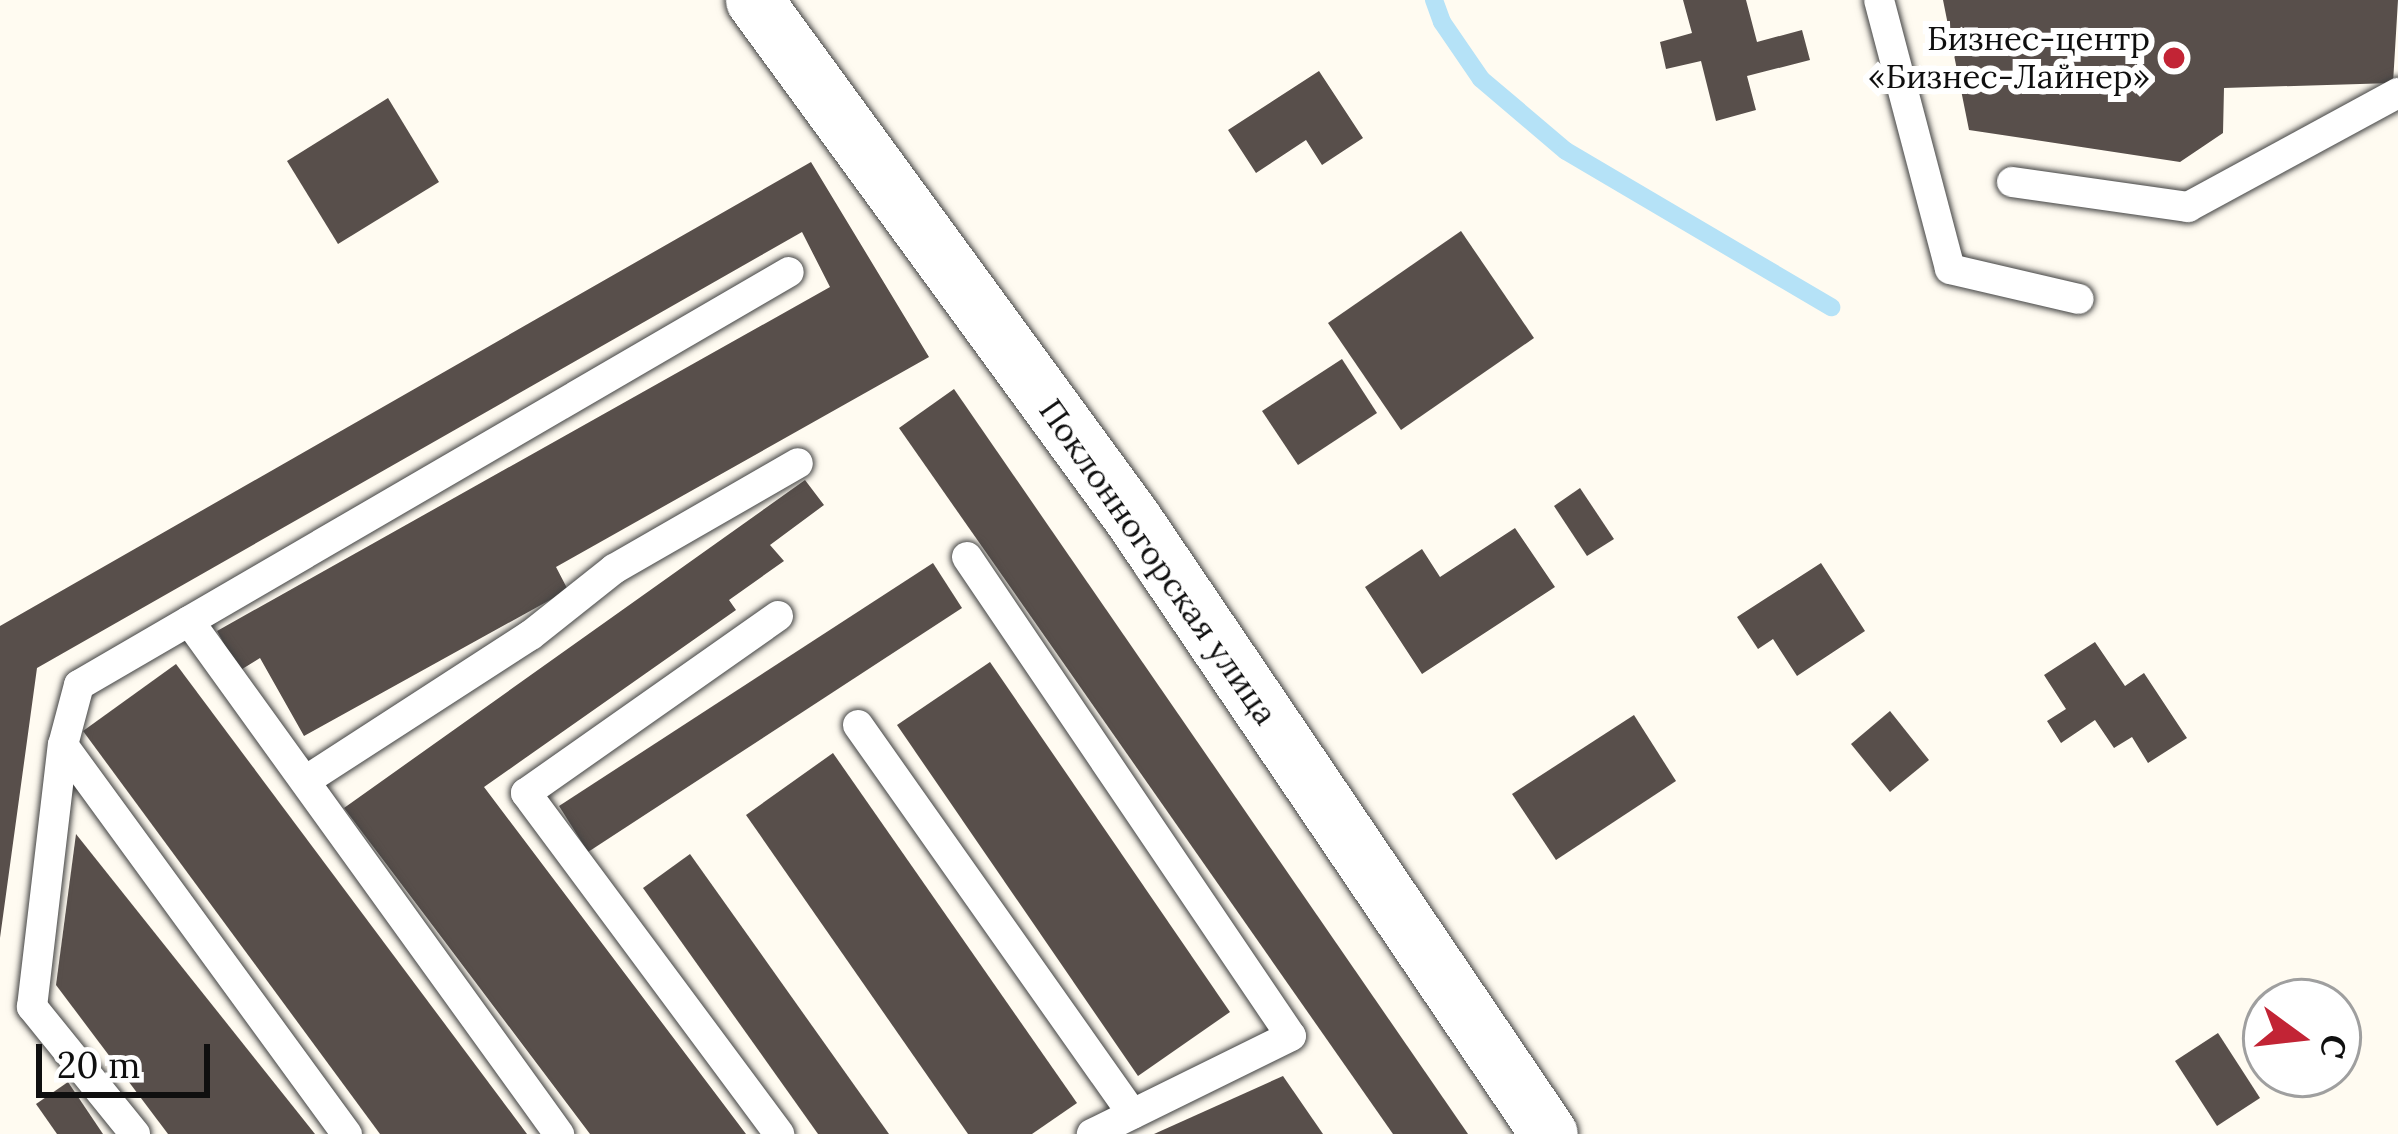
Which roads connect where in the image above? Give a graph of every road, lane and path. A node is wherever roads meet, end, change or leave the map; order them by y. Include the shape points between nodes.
1 (754, 0) edge
2 (1879, 0) edge
3 (2398, 93) edge
4 (2012, 182) dead end
5 (789, 272) dead end
6 (2079, 299) dead end
7 (798, 463) dead end
8 (967, 556) dead end
9 (778, 616) dead end
10 (189, 620) junction
11 (858, 725) dead end
12 (63, 745) junction
13 (304, 781) junction
14 (1132, 1114) junction
15 (135, 1134) edge
16 (347, 1134) edge
17 (559, 1134) edge
18 (779, 1134) edge
19 (1092, 1134) edge
20 (1549, 1134) edge

1 - 20 street, Поклонногорская улица via 1133,519
2 - 6 lane via 1950,269
3 - 4 lane via 2188,207
5 - 10 lane
7 - 13 lane via 614,569 531,635
8 - 14 lane via 1291,1036
9 - 18 lane via 526,793
10 - 12 lane via 79,685
10 - 13 lane
11 - 14 lane
12 - 15 lane via 32,1007
12 - 16 lane
13 - 17 lane
14 - 19 lane

